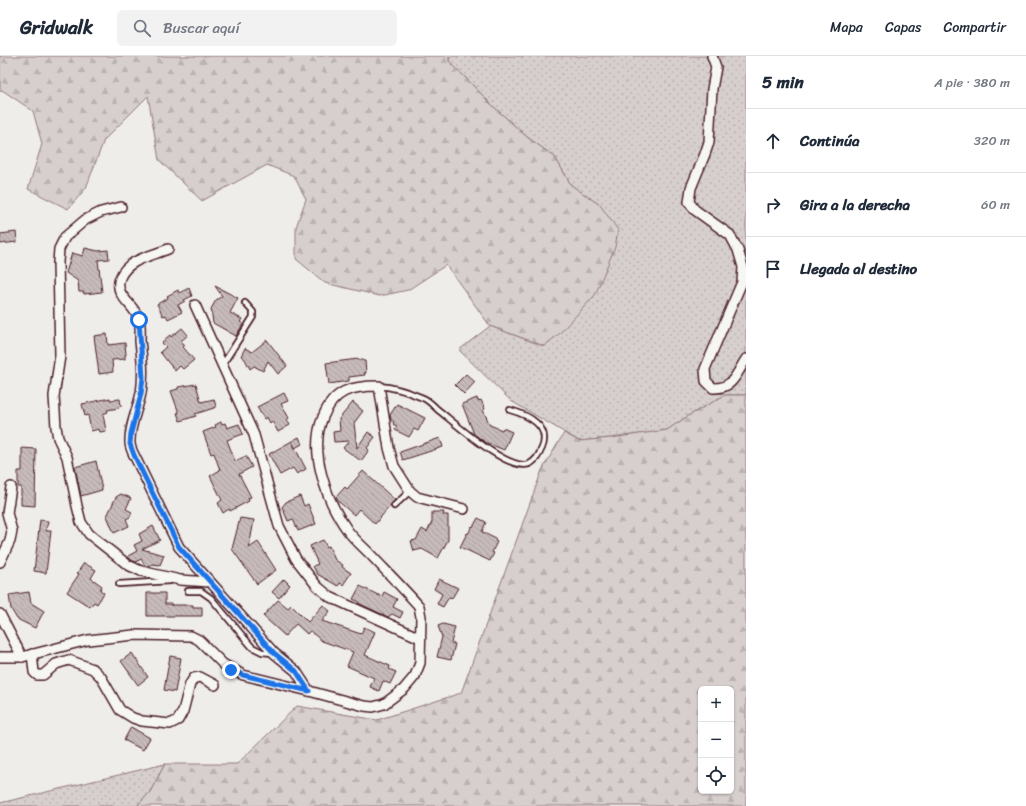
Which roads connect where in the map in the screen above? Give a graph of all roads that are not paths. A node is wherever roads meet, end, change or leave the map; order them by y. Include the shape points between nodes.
1 (712, 56) edge
2 (121, 207) dead end
3 (168, 249) dead end
4 (245, 303) dead end
5 (195, 305) dead end
6 (746, 359) edge
7 (223, 364) junction
8 (379, 386) junction
9 (510, 410) dead end
10 (10, 487) dead end
11 (410, 491) junction
12 (394, 506) dead end
13 (464, 509) dead end
14 (0, 562) edge
15 (180, 580) junction
16 (210, 582) junction
17 (119, 584) dead end
18 (188, 591) dead end
19 (0, 614) edge
20 (420, 638) junction
21 (274, 653) junction
22 (32, 654) junction
23 (0, 657) edge
24 (22, 657) junction
25 (215, 685) dead end
26 (309, 691) junction

1 - 6 street via 716,66 709,142 690,188 689,202 695,210 730,234 743,266 742,282 705,369 706,380 713,388 729,385
2 - 15 street via 101,212 85,220 64,238 59,249 60,356 54,396 56,427 58,438 67,456 81,522 89,534 128,565 141,571
3 - 16 street via 130,264 120,279 119,288 123,298 135,310 139,320 143,378 130,444 179,547
4 - 7 lane via 253,312 253,316
5 - 7 street
7 - 20 street via 254,435 279,526 296,559 317,586 330,596
8 - 9 lane via 424,398 489,450 509,462 527,465 534,461 540,452 544,435 536,422
8 - 11 street via 394,466
8 - 20 street via 348,389 335,398 326,409 317,441 319,462 327,491 348,532 419,606
10 - 14 street via 7,513 12,531
11 - 12 lane
11 - 13 street via 422,499
15 - 16 street
15 - 17 lane
16 - 21 street
18 - 21 lane via 201,591 211,598 252,647 262,652
19 - 24 street
20 - 26 street via 420,663 415,676 404,689 384,704 364,706
21 - 26 street via 296,671
22 - 24 street
22 - 25 street via 34,672 37,675 43,675 56,664 69,660 93,668 102,677 120,710 142,721 170,724 178,720 194,678 200,677
22 - 26 street via 88,640 134,635 191,636 199,640 231,670
23 - 24 street

